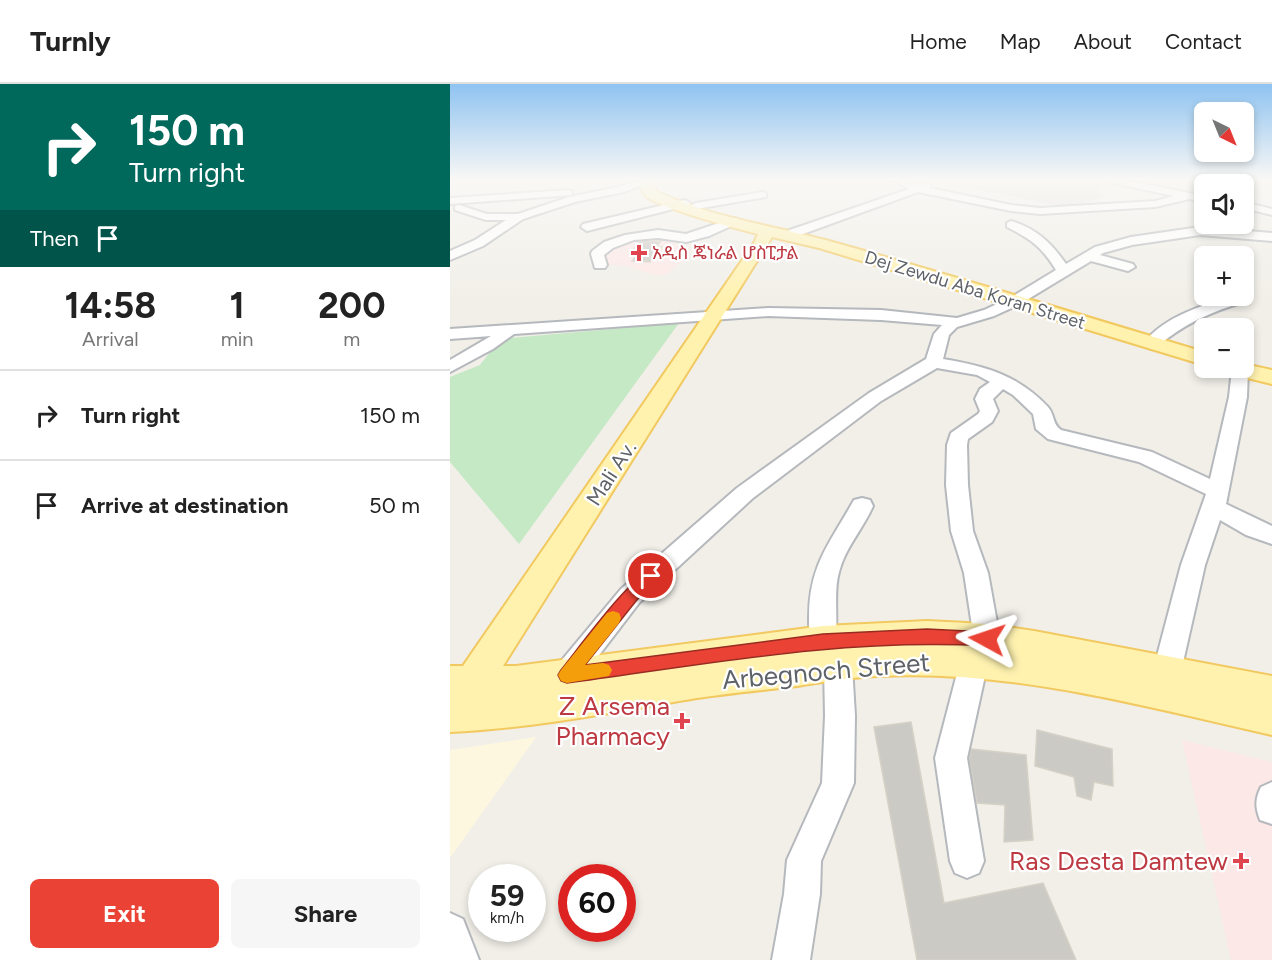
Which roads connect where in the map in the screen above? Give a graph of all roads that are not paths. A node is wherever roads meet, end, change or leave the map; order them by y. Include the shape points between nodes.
1 (515, 220) edge
2 (616, 220) edge
3 (698, 220) edge
4 (729, 220) edge
5 (748, 220) edge
6 (810, 220) edge
7 (1011, 225) dead end
8 (587, 226) dead end
9 (767, 232) junction
10 (662, 234) junction
11 (1272, 237) edge
12 (450, 256) edge
13 (1089, 256) junction
14 (600, 265) dead end
15 (1128, 267) dead end
16 (1063, 270) junction
17 (1015, 301) junction
18 (1218, 306) edge
19 (708, 316) junction
20 (951, 326) junction
21 (508, 331) junction
22 (450, 334) edge
23 (1151, 344) junction
24 (1194, 356) edge
25 (934, 362) junction
26 (450, 367) edge
27 (1254, 372) edge
28 (1272, 377) edge
29 (1237, 378) edge
30 (1001, 382) junction
31 (1215, 499) junction
32 (862, 506) dead end
33 (1272, 535) edge
34 (981, 650) junction
35 (831, 653) junction
36 (1167, 671) junction
37 (567, 675) junction
38 (456, 690) edge
39 (1272, 693) edge
40 (1272, 717) edge
41 (1272, 798) edge
42 (1272, 808) edge
43 (967, 861) dead end
44 (450, 932) edge
45 (460, 960) edge
46 (791, 960) edge

1 - 12 street
2 - 8 street
3 - 10 street
4 - 9 main road
5 - 9 main road, Dej Zewdu Aba Koran Street via 765,226
6 - 9 street
7 - 16 street via 1048,247
9 - 10 street via 708,232 686,238
9 - 17 main road, Dej Zewdu Aba Koran Street
9 - 19 main road, Mali Av.
10 - 14 street via 641,236 601,249 597,254
11 - 13 street via 1200,231 1131,241
13 - 15 street
13 - 16 street
16 - 17 street
17 - 20 street
17 - 23 main road, Dej Zewdu Aba Koran Street
18 - 23 street via 1190,315
19 - 20 street via 805,312 881,315
19 - 21 street
19 - 38 main road, Mali Av.
20 - 25 street via 942,334
21 - 22 street
21 - 26 street
23 - 24 main road, Dej Zewdu Aba Koran Street
25 - 30 street via 971,368
25 - 37 street via 875,397 745,493 630,597
27 - 28 main road
29 - 31 street via 1238,397
30 - 31 street via 1036,405 1046,429 1055,435 1145,457
30 - 34 street via 986,393 989,411 985,418 962,433 957,445 962,531 976,573
31 - 33 street via 1254,529
31 - 36 street via 1193,565
32 - 35 street via 856,522 835,551 822,593
34 - 35 main road, Arbegnoch Street via 889,660
34 - 36 main road, Arbegnoch Street
34 - 40 main road, Arbegnoch Street via 1068,675
34 - 43 street via 951,759
35 - 37 main road, Arbegnoch Street
35 - 38 main road, Arbegnoch Street via 699,682 499,713
35 - 46 street via 840,716 838,783 804,860
36 - 39 main road, Arbegnoch Street
37 - 38 main road, Arbegnoch Street
41 - 42 street
44 - 45 street

